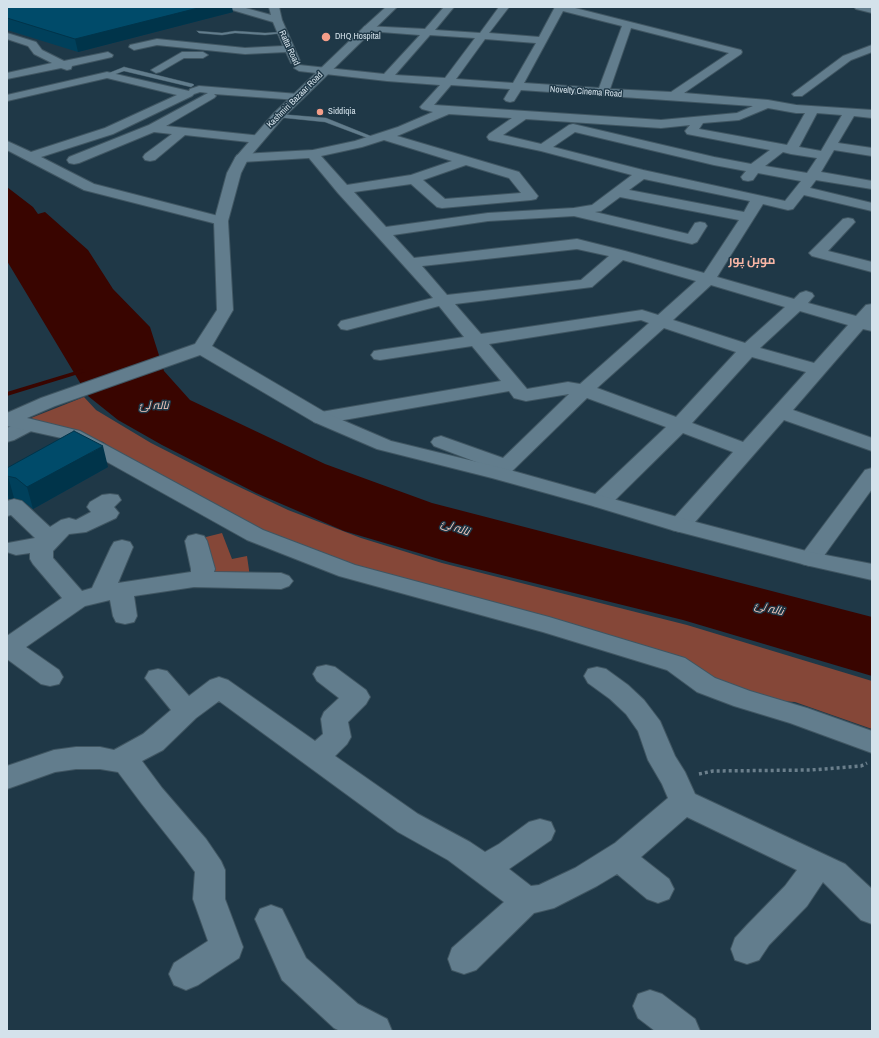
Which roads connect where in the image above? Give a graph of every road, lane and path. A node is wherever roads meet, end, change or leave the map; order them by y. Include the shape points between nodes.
1 (232, 7) edge
2 (274, 7) edge
3 (392, 7) edge
4 (449, 7) edge
5 (504, 7) edge
6 (560, 7) edge
7 (859, 7) edge
8 (872, 10) edge
9 (277, 20) junction
10 (628, 24) junction
11 (368, 28) junction
12 (199, 32) dead end
13 (427, 32) junction
14 (282, 34) junction
15 (7, 36) edge
16 (483, 36) junction
17 (542, 40) junction
18 (134, 47) dead end
19 (872, 48) edge
20 (289, 49) junction
21 (232, 50) junction
22 (108, 55) dead end
23 (7, 63) edge
24 (63, 65) junction
25 (299, 68) junction
26 (156, 70) dead end
27 (324, 71) junction
28 (24, 73) junction
29 (7, 76) edge
30 (93, 78) junction
31 (387, 78) junction
32 (448, 82) junction
33 (515, 87) junction
34 (189, 89) junction
35 (567, 90) junction
36 (303, 92) junction
37 (602, 93) junction
38 (617, 94) junction
39 (798, 94) dead end
40 (210, 96) dead end
41 (673, 96) junction
42 (7, 98) edge
43 (768, 104) junction
44 (426, 107) junction
45 (813, 108) junction
46 (447, 110) junction
47 (850, 112) junction
48 (502, 114) junction
49 (872, 114) edge
50 (524, 115) junction
51 (278, 116) junction
52 (553, 117) junction
53 (587, 119) junction
54 (605, 120) junction
55 (700, 120) junction
56 (752, 120) junction
57 (153, 128) junction
58 (573, 128) junction
59 (183, 131) junction
60 (360, 133) junction
61 (380, 138) junction
62 (258, 139) junction
63 (756, 143) junction
64 (7, 145) edge
65 (543, 148) junction
66 (785, 149) junction
67 (827, 151) junction
68 (872, 152) edge
69 (313, 154) junction
70 (150, 156) dead end
71 (29, 157) junction
72 (242, 158) junction
73 (74, 160) dead end
74 (466, 160) junction
75 (754, 168) junction
76 (642, 174) junction
77 (811, 177) junction
78 (414, 179) junction
79 (872, 185) edge
80 (343, 190) junction
81 (800, 190) junction
82 (618, 192) junction
83 (735, 194) junction
84 (760, 198) junction
85 (442, 204) junction
86 (872, 207) edge
87 (574, 212) junction
88 (748, 217) junction
89 (462, 220) junction
90 (221, 221) junction
91 (614, 221) junction
92 (848, 222) dead end
93 (700, 226) dead end
94 (382, 232) junction
95 (577, 244) junction
96 (620, 254) junction
97 (410, 263) junction
98 (872, 267) edge
99 (708, 279) junction
100 (443, 300) junction
101 (801, 301) junction
102 (872, 308) edge
103 (662, 322) junction
104 (347, 325) dead end
105 (865, 325) edge
106 (476, 340) junction
107 (202, 348) junction
108 (748, 350) junction
109 (380, 355) dead end
110 (818, 370) junction
111 (512, 385) junction
112 (584, 390) junction
113 (780, 412) junction
114 (321, 418) junction
115 (12, 425) edge
116 (679, 426) junction
117 (441, 442) dead end
118 (872, 445) edge
119 (746, 450) junction
120 (503, 470) junction
121 (872, 474) edge
122 (110, 500) dead end
123 (601, 501) junction
124 (7, 509) edge
125 (680, 525) junction
126 (196, 541) dead end
127 (48, 542) junction
128 (122, 547) dead end
129 (16, 548) dead end
130 (810, 559) junction
131 (872, 572) edge
132 (282, 581) dead end
133 (209, 582) junction
134 (111, 591) junction
135 (77, 600) junction
136 (125, 616) dead end
137 (8, 649) edge
138 (326, 674) dead end
139 (597, 676) dead end
140 (50, 677) dead end
141 (158, 678) dead end
142 (188, 711) junction
143 (872, 742) edge
144 (316, 757) junction
145 (124, 758) junction
146 (872, 761) edge
147 (7, 778) edge
148 (680, 791) junction
149 (540, 831) dead end
150 (619, 857) junction
151 (818, 865) junction
152 (484, 868) junction
153 (658, 889) dead end
154 (526, 901) junction
155 (872, 910) edge
156 (271, 919) dead end
157 (747, 949) dead end
158 (464, 959) dead end
159 (186, 974) dead end
160 (650, 1006) dead end
161 (375, 1031) edge
162 (683, 1031) edge

1 - 9 street
2 - 9 street, Ratta Road
3 - 11 street, Kashmiri Bazaar Road
4 - 13 street
5 - 16 street
6 - 10 street
6 - 17 street
7 - 8 street
9 - 14 street, Ratta Road
10 - 37 street
10 - 41 street via 737,52
11 - 13 street
11 - 27 street, Kashmiri Bazaar Road
12 - 14 lane
13 - 16 street
13 - 31 street
14 - 20 street, Ratta Road
15 - 24 street via 32,44 38,52
16 - 17 street
16 - 32 street
17 - 33 street
18 - 21 street via 157,42
19 - 39 street via 847,58
20 - 21 street
20 - 25 street, Ratta Road
21 - 26 street via 224,54 182,55
22 - 24 street
23 - 28 street
24 - 28 street
24 - 30 street
25 - 27 street, Novelty Cinema Road
25 - 36 street, Ratta Road
27 - 31 street, Novelty Cinema Road
27 - 36 street, Kashmiri Bazaar Road
28 - 29 street
30 - 34 street via 107,75
30 - 42 street
31 - 32 street, Novelty Cinema Road
32 - 33 street, Novelty Cinema Road
32 - 44 street
33 - 35 street, Novelty Cinema Road
33 - 48 street
34 - 36 street
34 - 71 street via 109,131
35 - 37 street, Novelty Cinema Road
35 - 52 street
36 - 51 street, Kashmiri Bazaar Road
37 - 38 street, Novelty Cinema Road
38 - 41 street, Novelty Cinema Road
38 - 54 street
40 - 57 street
41 - 43 street, Novelty Cinema Road
43 - 45 street, Novelty Cinema Road via 796,109
43 - 56 street
44 - 46 street
44 - 60 street
45 - 47 street, Novelty Cinema Road
45 - 66 street
46 - 48 street
46 - 61 street
47 - 49 street, Novelty Cinema Road
47 - 67 street
48 - 50 street
50 - 52 street
50 - 65 street via 493,137
51 - 60 lane via 326,120
51 - 62 street, Kashmiri Bazaar Road
52 - 53 street
53 - 54 street
53 - 58 street
54 - 55 street via 661,124
55 - 56 street via 738,116
55 - 63 street via 691,131
56 - 63 street
57 - 59 street
57 - 73 street
58 - 65 street
58 - 75 street
59 - 62 street
59 - 70 street
60 - 61 lane
61 - 69 street
61 - 74 street
62 - 72 street, Kashmiri Bazaar Road
63 - 66 street
64 - 71 street
65 - 76 street
66 - 67 street
66 - 75 street
67 - 68 street
67 - 77 street
69 - 72 street
69 - 80 street
71 - 90 street via 89,187
72 - 90 street, Kashmiri Bazaar Road via 234,173
74 - 78 street
74 - 85 street via 514,175 531,196
75 - 77 street
75 - 83 street
76 - 82 street
76 - 83 street
77 - 79 street
77 - 81 street
78 - 80 street
78 - 85 street
80 - 94 street
81 - 84 street via 788,206
81 - 86 street
82 - 87 street via 596,208
82 - 88 street
83 - 84 street
84 - 88 street
85 - 89 street
87 - 89 street
87 - 91 street
88 - 99 street
89 - 94 street
90 - 107 street, Kashmiri Bazaar Road via 225,310
91 - 93 street via 692,239
91 - 95 street
92 - 98 street via 818,253
94 - 97 street
95 - 96 street
95 - 97 street
96 - 99 street
96 - 100 street via 586,284
97 - 100 street
99 - 101 street
99 - 103 street
100 - 104 street
100 - 106 street
101 - 105 street
101 - 108 street
102 - 105 street
103 - 106 street via 642,315
103 - 108 street
103 - 112 street
105 - 110 street
106 - 109 street
106 - 111 street
107 - 114 street
107 - 115 street via 48,402
108 - 110 street
108 - 116 street
110 - 113 street
111 - 112 street via 518,392 526,395 568,388
111 - 114 street
112 - 116 street
112 - 120 street
113 - 118 street
113 - 119 street
114 - 120 street via 384,446
115 - 143 street via 73,435 255,535 340,568 676,664 706,685
116 - 119 street
116 - 123 street
117 - 120 street
119 - 125 street
120 - 123 street
121 - 130 street
122 - 127 street via 98,507 108,513 78,527 69,525
123 - 125 street
124 - 127 street via 14,506
125 - 130 street
126 - 133 street
127 - 129 street
127 - 135 street via 42,550 40,559
128 - 134 street
130 - 131 street
132 - 133 street
133 - 134 street via 174,581
134 - 135 street
134 - 136 street
135 - 137 street
137 - 140 street
138 - 144 street via 357,697 334,719 337,737
139 - 148 street via 635,707 650,728 662,760
141 - 142 street
142 - 144 street via 219,687
142 - 145 street via 153,742
144 - 152 street via 408,822
145 - 147 street via 117,762 100,758 54,761
145 - 159 street via 210,870 209,898 227,947
146 - 148 path via 861,766 812,770 713,771
148 - 150 street via 653,827
148 - 151 street
149 - 152 street via 510,854
150 - 153 street
150 - 154 street via 543,898
151 - 155 street via 834,873
151 - 157 street via 796,896
152 - 154 street
154 - 158 street
156 - 161 street via 294,969 346,1016
160 - 162 street

